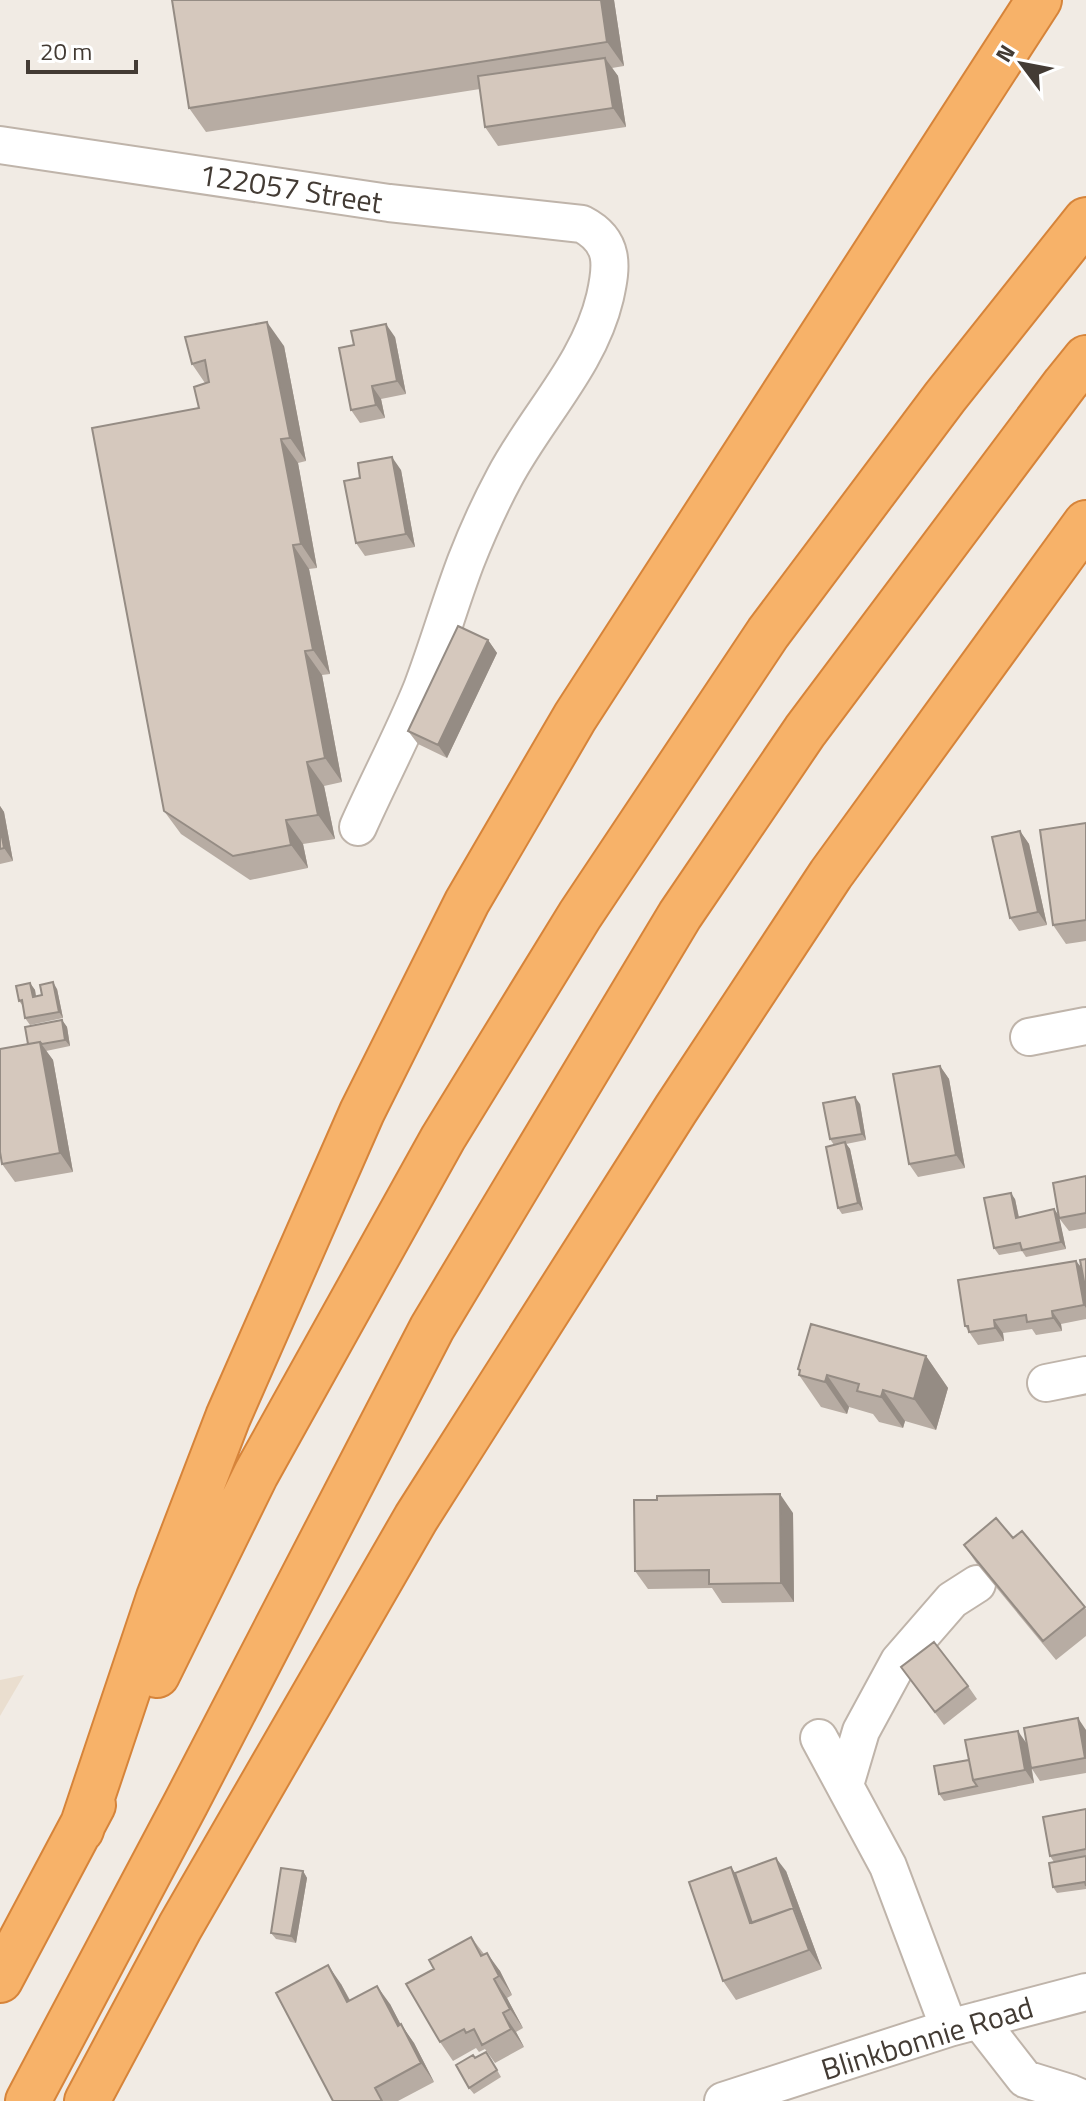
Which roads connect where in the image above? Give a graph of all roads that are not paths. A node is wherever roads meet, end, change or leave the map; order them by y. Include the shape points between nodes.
1 (1039, 0) edge
2 (0, 145) edge
3 (1086, 220) edge
4 (1086, 358) edge
5 (1086, 523) edge
6 (358, 827) dead end
7 (1086, 1026) edge
8 (1029, 1037) dead end
9 (1086, 1375) edge
10 (1046, 1383) dead end
11 (977, 1584) edge
12 (819, 1738) dead end
13 (845, 1785) junction
14 (81, 1830) junction
15 (0, 1980) edge
16 (1086, 1992) edge
17 (964, 2024) junction
18 (1081, 2095) edge
19 (28, 2101) edge
20 (87, 2101) edge
21 (723, 2101) edge

1 - 14 highway via 575,717 467,902 362,1112 228,1417 159,1597
2 - 6 street, 122057 Street via 389,203 582,224 609,251 610,270 596,323 577,363 505,476 466,559 422,688
3 - 14 highway via 768,633 580,915 443,1138 256,1474
4 - 19 highway via 805,731 680,915 432,1328
5 - 20 highway via 831,874 416,1518 180,1927
7 - 8 street
9 - 10 street
11 - 13 street via 952,1600 899,1661 861,1731
12 - 13 street
13 - 17 street
14 - 15 highway
16 - 17 street, Blinkbonnie Road
17 - 18 street via 1025,2079
17 - 21 street, Blinkbonnie Road

